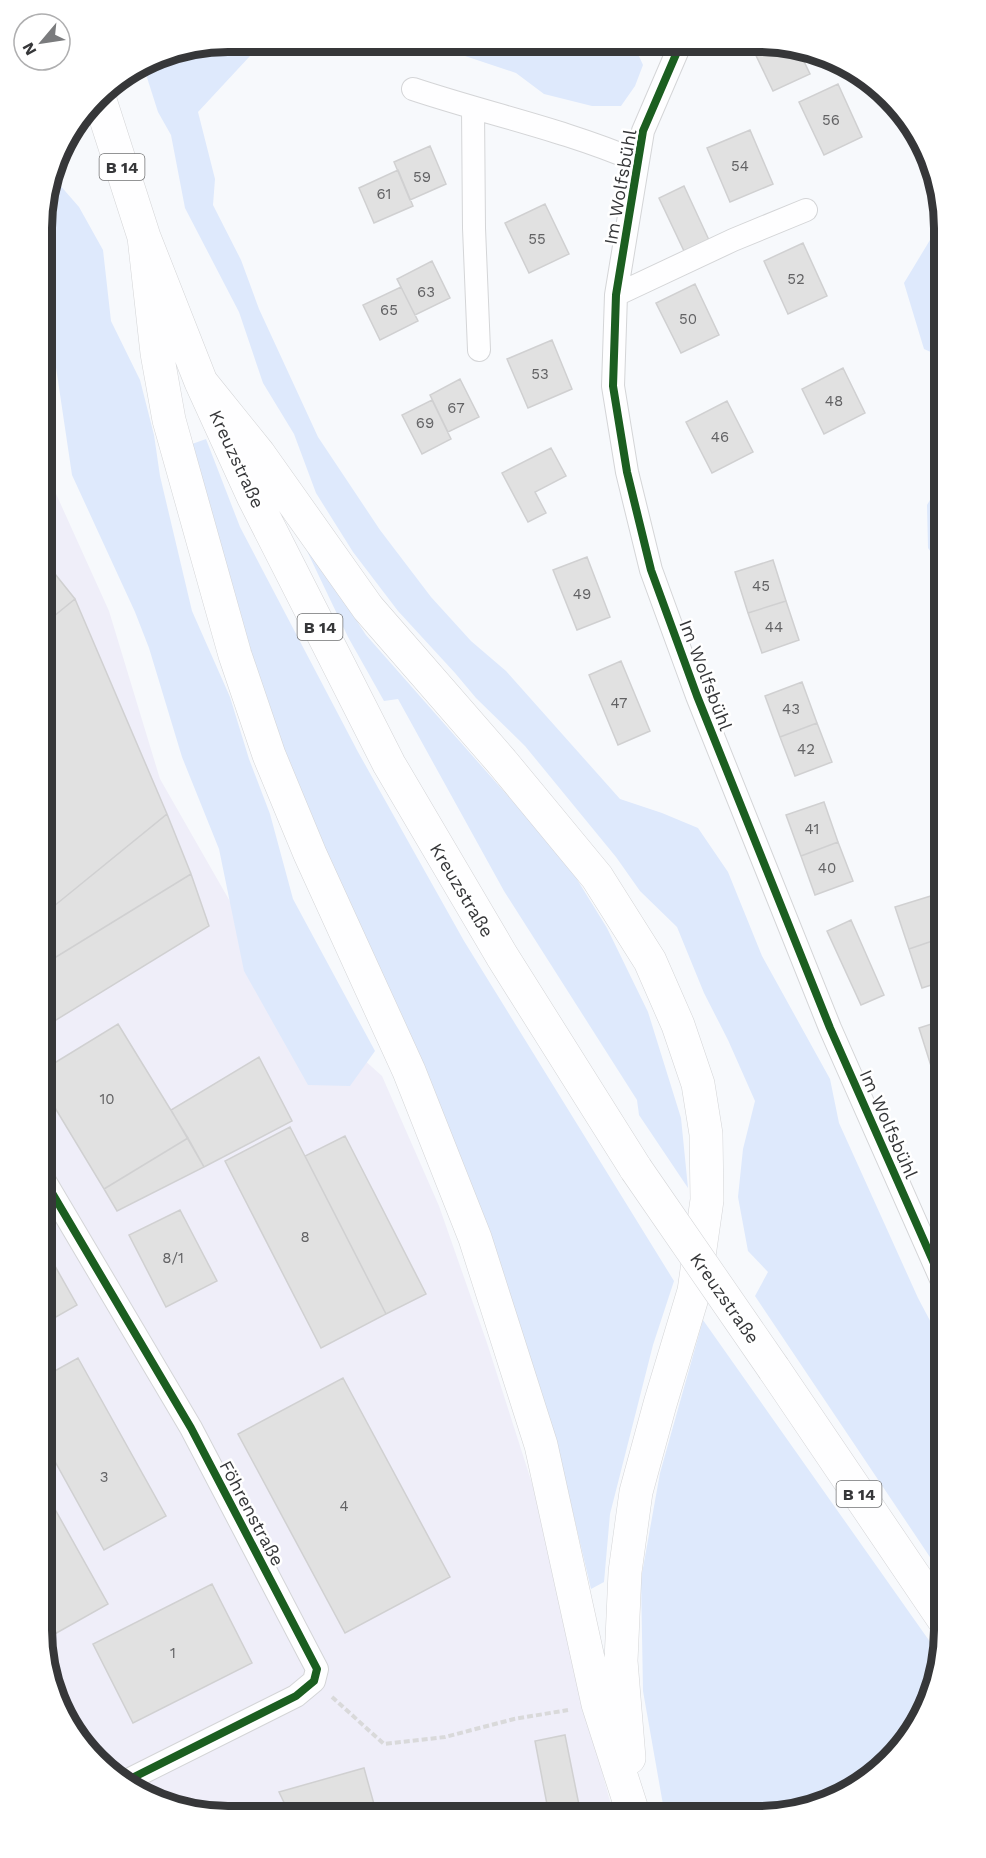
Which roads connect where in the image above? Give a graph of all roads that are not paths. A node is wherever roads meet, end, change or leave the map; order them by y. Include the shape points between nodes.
1 (677, 53) edge
2 (413, 89) dead end
3 (102, 107) edge
4 (473, 109) junction
5 (638, 161) junction
6 (806, 210) dead end
7 (144, 237) junction
8 (616, 295) junction
9 (479, 350) dead end
10 (201, 382) junction
11 (53, 1195) edge
12 (933, 1262) edge
13 (933, 1604) edge
14 (133, 1777) edge
15 (631, 1806) edge
16 (633, 1806) edge

1 - 5 street, Im Wolfsbühl via 643,131
2 - 4 street, Im Wolfsbühl
3 - 7 main road, Kreuzstraße / B 14
4 - 5 street, Im Wolfsbühl via 539,125
4 - 9 street
5 - 8 street, Im Wolfsbühl
6 - 8 street
7 - 10 main road, Kreuzstraße / B 14
7 - 15 main road via 157,353 170,420 234,655 269,755 409,1071 475,1238 541,1444 598,1704
8 - 12 street, Im Wolfsbühl via 613,386 627,472 651,570 697,696 830,1028
10 - 13 main road, Kreuzstraße / B 14, bridge via 253,496 389,764 502,956 636,1168
10 - 16 main road via 259,454 368,608 597,876 650,961 698,1084 706,1134 707,1200 694,1292 636,1492 625,1572 621,1661
11 - 14 street, Föhrenstraße via 191,1428 317,1669 314,1681 296,1696

